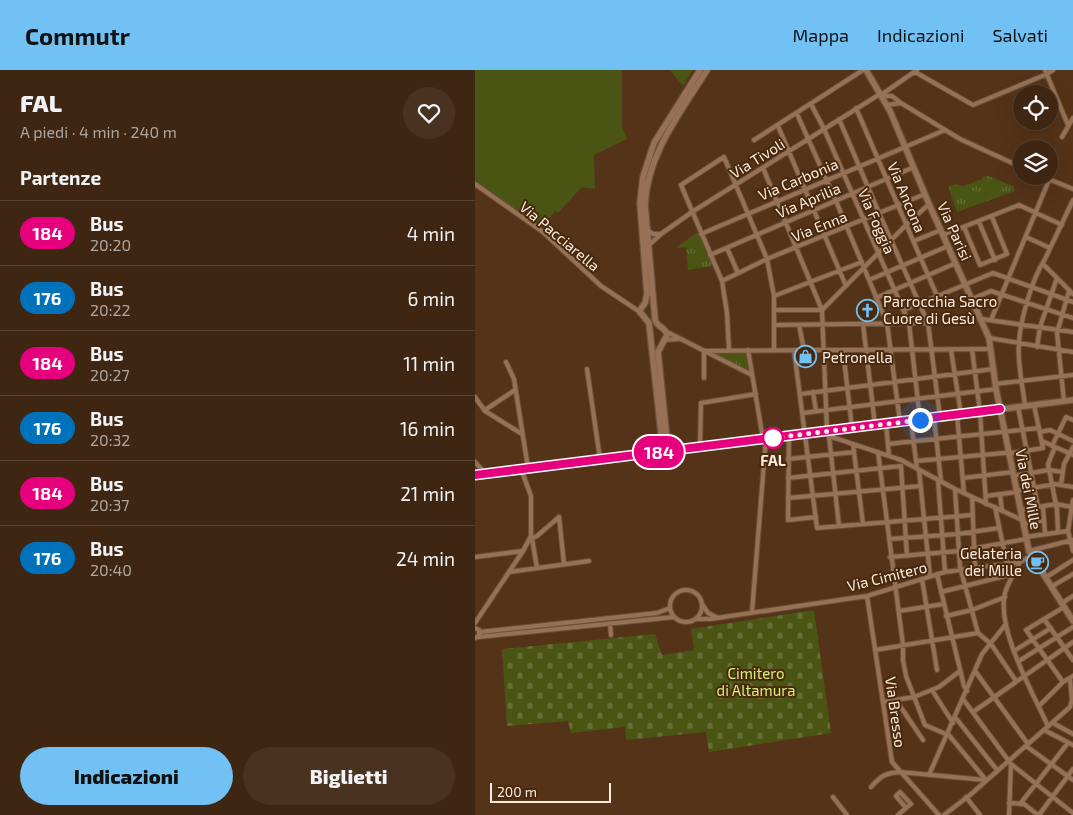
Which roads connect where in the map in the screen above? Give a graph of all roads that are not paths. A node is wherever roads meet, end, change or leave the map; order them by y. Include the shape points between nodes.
1 (700, 70) edge
2 (707, 70) edge
3 (864, 70) edge
4 (1053, 70) edge
5 (916, 71) edge
6 (1046, 72) edge
7 (881, 95) junction
8 (901, 103) junction
9 (811, 104) junction
10 (887, 105) junction
11 (856, 108) junction
12 (797, 114) junction
13 (1073, 118) edge
14 (839, 119) junction
15 (1068, 125) junction
16 (778, 126) junction
17 (824, 128) junction
18 (945, 130) junction
19 (809, 138) junction
20 (1062, 138) dead end
21 (754, 140) dead end
22 (905, 147) junction
23 (789, 152) junction
24 (878, 158) junction
25 (1013, 164) edge
26 (859, 166) junction
27 (914, 167) junction
28 (763, 168) junction
29 (844, 172) junction
30 (887, 179) junction
31 (827, 180) junction
32 (475, 184) edge
33 (1058, 184) edge
34 (736, 185) junction
35 (1047, 185) edge
36 (869, 187) junction
37 (805, 189) junction
38 (1073, 190) edge
39 (852, 194) junction
40 (925, 194) junction
41 (777, 200) junction
42 (1073, 200) edge
43 (836, 201) junction
44 (929, 204) junction
45 (899, 205) junction
46 (1073, 209) edge
47 (814, 210) junction
48 (692, 212) junction
49 (879, 213) junction
50 (1035, 213) junction
51 (1068, 213) junction
52 (747, 214) junction
53 (992, 216) junction
54 (864, 219) junction
55 (787, 222) junction
56 (979, 222) junction
57 (907, 224) junction
58 (1062, 225) junction
59 (847, 226) junction
60 (964, 227) junction
61 (647, 230) junction
62 (942, 233) junction
63 (661, 234) junction
64 (701, 234) junction
65 (756, 234) junction
66 (825, 236) junction
67 (1026, 237) junction
68 (891, 240) junction
69 (914, 241) junction
70 (648, 246) junction
71 (948, 246) junction
72 (797, 247) junction
73 (727, 248) junction
74 (1050, 248) junction
75 (879, 253) junction
76 (710, 255) junction
77 (921, 258) junction
78 (767, 260) junction
79 (995, 260) junction
80 (861, 262) junction
81 (956, 263) junction
82 (1043, 264) junction
83 (902, 266) junction
84 (864, 268) junction
85 (840, 271) junction
86 (738, 273) junction
87 (887, 273) junction
88 (929, 275) junction
89 (1009, 278) junction
90 (1057, 278) junction
91 (869, 280) junction
92 (722, 281) junction
93 (811, 282) junction
94 (910, 284) junction
95 (965, 284) junction
96 (846, 286) junction
97 (1033, 287) junction
98 (895, 290) junction
99 (1069, 291) junction
100 (1051, 294) junction
101 (1073, 294) edge
102 (1003, 295) junction
103 (774, 296) junction
104 (937, 296) junction
105 (876, 298) junction
106 (972, 299) junction
107 (1066, 300) junction
108 (1073, 302) edge
109 (1028, 303) junction
110 (919, 304) junction
111 (654, 305) junction
112 (642, 307) junction
113 (1045, 309) junction
114 (775, 310) junction
115 (823, 310) junction
116 (904, 310) junction
117 (1061, 314) junction
118 (1073, 318) edge
119 (982, 319) junction
120 (991, 320) junction
121 (887, 323) junction
122 (909, 323) junction
123 (928, 323) junction
124 (863, 324) junction
125 (1022, 324) junction
126 (775, 325) junction
127 (799, 325) junction
128 (823, 325) junction
129 (1040, 326) junction
130 (1057, 329) junction
131 (666, 332) junction
132 (1073, 332) edge
133 (651, 338) junction
134 (989, 338) junction
135 (678, 339) junction
136 (663, 341) junction
137 (1019, 344) junction
138 (1037, 347) junction
139 (866, 349) junction
140 (972, 349) junction
141 (991, 349) junction
142 (704, 350) junction
143 (729, 350) junction
144 (748, 350) junction
145 (774, 350) junction
146 (794, 350) junction
147 (804, 350) junction
148 (823, 350) junction
149 (843, 350) junction
150 (891, 350) junction
151 (911, 350) junction
152 (931, 350) junction
153 (951, 350) junction
154 (1057, 350) junction
155 (1073, 352) edge
156 (506, 362) dead end
157 (587, 369) dead end
158 (993, 369) junction
159 (975, 372) junction
160 (955, 374) junction
161 (752, 375) junction
162 (1073, 375) edge
163 (935, 376) junction
164 (1061, 376) junction
165 (704, 378) dead end
166 (915, 379) junction
167 (1022, 381) junction
168 (896, 382) junction
169 (871, 385) junction
170 (996, 387) junction
171 (847, 388) junction
172 (515, 390) junction
173 (826, 390) junction
174 (977, 391) junction
175 (813, 392) junction
176 (957, 393) junction
177 (756, 394) junction
178 (801, 394) junction
179 (937, 396) junction
180 (475, 399) edge
181 (917, 399) junction
182 (1073, 400) edge
183 (898, 401) junction
184 (1064, 402) junction
185 (873, 404) junction
186 (1034, 405) junction
187 (1025, 406) junction
188 (849, 407) junction
189 (1018, 407) junction
190 (1000, 409) junction
191 (485, 410) junction
192 (827, 410) junction
193 (816, 411) junction
194 (979, 412) junction
195 (803, 413) junction
196 (959, 415) junction
197 (937, 417) junction
198 (920, 420) junction
199 (1073, 420) edge
200 (911, 421) junction
201 (900, 422) junction
202 (886, 424) junction
203 (875, 425) junction
204 (852, 428) junction
205 (1023, 430) junction
206 (1039, 430) junction
207 (828, 433) junction
208 (1005, 433) junction
209 (522, 434) junction
210 (805, 434) junction
211 (1058, 434) junction
212 (981, 435) junction
213 (789, 436) junction
214 (959, 437) junction
215 (765, 439) junction
216 (937, 439) junction
217 (1042, 441) junction
218 (1073, 441) edge
219 (914, 442) junction
220 (853, 444) junction
221 (888, 444) junction
222 (700, 446) junction
223 (1053, 446) junction
224 (1073, 447) edge
225 (666, 451) junction
226 (1027, 451) junction
227 (854, 452) junction
228 (878, 452) junction
229 (1008, 453) junction
230 (983, 454) junction
231 (831, 455) junction
232 (1071, 455) edge
233 (889, 456) junction
234 (809, 457) junction
235 (961, 457) junction
236 (600, 459) junction
237 (939, 459) junction
238 (788, 460) junction
239 (901, 460) junction
240 (916, 461) junction
241 (475, 462) edge
242 (901, 466) junction
243 (528, 468) junction
244 (879, 468) junction
245 (521, 469) junction
246 (918, 469) junction
247 (1049, 470) junction
248 (856, 471) junction
249 (1031, 472) junction
250 (1063, 472) junction
251 (485, 473) junction
252 (833, 473) junction
253 (1013, 474) junction
254 (475, 475) edge
255 (811, 476) junction
256 (985, 476) junction
257 (788, 478) junction
258 (963, 478) junction
259 (939, 480) junction
260 (1052, 484) junction
261 (1061, 485) junction
262 (902, 486) junction
263 (921, 486) junction
264 (1073, 487) edge
265 (882, 488) junction
266 (1034, 488) junction
267 (955, 489) junction
268 (859, 490) junction
269 (1017, 492) junction
270 (835, 493) junction
271 (964, 493) junction
272 (1000, 494) junction
273 (813, 495) junction
274 (986, 496) junction
275 (972, 497) junction
276 (788, 498) junction
277 (1073, 500) edge
278 (987, 504) junction
279 (1056, 504) junction
280 (1040, 506) junction
281 (995, 507) junction
282 (1072, 507) edge
283 (1020, 510) junction
284 (1002, 511) junction
285 (972, 515) junction
286 (957, 516) junction
287 (816, 517) junction
288 (941, 517) junction
289 (924, 518) junction
290 (904, 520) junction
291 (1044, 520) junction
292 (886, 521) junction
293 (1022, 522) junction
294 (863, 524) junction
295 (839, 526) junction
296 (999, 528) junction
297 (1068, 531) junction
298 (973, 532) junction
299 (1058, 532) junction
300 (957, 534) junction
301 (1045, 534) junction
302 (942, 535) junction
303 (926, 537) junction
304 (531, 538) junction
305 (905, 538) junction
306 (1026, 538) junction
307 (889, 539) junction
308 (1072, 540) edge
309 (1002, 543) junction
310 (974, 549) junction
311 (959, 551) junction
312 (1073, 551) edge
313 (523, 552) junction
314 (944, 553) junction
315 (1030, 553) junction
316 (928, 554) junction
317 (907, 556) junction
318 (475, 557) edge
319 (891, 557) junction
320 (1073, 560) edge
321 (589, 561) dead end
322 (1020, 562) junction
323 (564, 564) junction
324 (1007, 564) junction
325 (537, 568) junction
326 (975, 568) junction
327 (961, 569) junction
328 (509, 572) junction
329 (945, 572) junction
330 (937, 574) junction
331 (1013, 574) junction
332 (1073, 574) edge
333 (930, 576) junction
334 (1045, 578) junction
335 (922, 579) junction
336 (966, 586) junction
337 (895, 587) junction
338 (1051, 587) junction
339 (941, 592) junction
340 (867, 596) junction
341 (1073, 596) edge
342 (1005, 597) junction
343 (702, 604) junction
344 (944, 604) junction
345 (1063, 605) junction
346 (927, 607) junction
347 (670, 608) junction
348 (972, 610) junction
349 (752, 612) junction
350 (899, 612) junction
351 (946, 616) junction
352 (674, 617) junction
353 (719, 618) junction
354 (695, 619) junction
355 (1044, 619) junction
356 (610, 621) junction
357 (1073, 621) edge
358 (1006, 624) junction
359 (475, 626) edge
360 (1073, 627) edge
361 (1051, 628) junction
362 (480, 632) junction
363 (978, 633) junction
364 (611, 635) dead end
365 (951, 636) junction
366 (1057, 637) junction
367 (477, 638) edge
368 (932, 640) junction
369 (1033, 640) junction
370 (1073, 642) edge
371 (991, 644) junction
372 (903, 645) junction
373 (1039, 648) junction
374 (1064, 648) junction
375 (875, 650) junction
376 (1014, 652) junction
377 (1047, 659) junction
378 (1073, 660) edge
379 (1019, 661) junction
380 (937, 670) dead end
381 (960, 671) junction
382 (975, 671) junction
383 (1025, 675) junction
384 (1071, 677) edge
385 (1016, 681) junction
386 (1063, 682) junction
387 (932, 690) junction
388 (967, 691) junction
389 (994, 697) junction
390 (914, 698) junction
391 (963, 699) junction
392 (896, 700) junction
393 (883, 702) junction
394 (1039, 706) junction
395 (1071, 708) edge
396 (973, 712) junction
397 (955, 717) junction
398 (953, 723) junction
399 (1053, 723) junction
400 (1049, 726) junction
401 (1044, 730) junction
402 (1073, 734) edge
403 (948, 735) junction
404 (923, 740) dead end
405 (1071, 744) edge
406 (1027, 745) junction
407 (1010, 762) junction
408 (1051, 764) junction
409 (1073, 769) edge
410 (997, 770) junction
411 (900, 772) junction
412 (929, 775) junction
413 (1068, 776) junction
414 (986, 780) junction
415 (1073, 780) edge
416 (1036, 784) junction
417 (871, 787) dead end
418 (833, 797) dead end
419 (966, 797) junction
420 (1053, 797) junction
421 (1009, 804) junction
422 (1020, 804) junction
423 (906, 808) dead end
424 (1072, 812) edge
425 (847, 815) edge
426 (898, 815) edge
427 (939, 815) edge
428 (944, 815) edge
429 (980, 815) edge
430 (1009, 815) edge
431 (1038, 815) edge

1 - 112 main road via 654,144 643,177 640,203 647,294
2 - 61 main road via 666,135 652,166 645,194
3 - 7 main road, Via Parisi
3 - 9 street
4 - 6 street
5 - 6 street via 973,105
5 - 7 street, Via Tivoli
6 - 15 street
7 - 8 street via 892,96
7 - 10 main road, Via Parisi
7 - 11 street, Via Tivoli
8 - 10 street
8 - 18 street
9 - 12 street
9 - 17 street, Via Foggia
10 - 22 main road, Via Parisi
11 - 14 street, Via Tivoli
11 - 24 street, Via Ancona
12 - 16 street
12 - 19 street
13 - 15 street
14 - 17 street, Via Tivoli
14 - 26 street
15 - 20 street
16 - 21 street
16 - 23 street
17 - 19 street, Via Tivoli
17 - 29 street, Via Foggia
18 - 22 street, Via Carbonia
18 - 25 street
19 - 23 street, Via Tivoli
19 - 31 street
22 - 24 street, Via Carbonia
22 - 27 main road, Via Parisi
23 - 28 street, Via Tivoli
23 - 37 street
24 - 26 street, Via Carbonia
24 - 30 street, Via Ancona
26 - 29 street, Via Carbonia
26 - 36 street
27 - 30 street, Via Aprilia
27 - 40 main road, Via Parisi
28 - 34 street, Via Tivoli
28 - 41 street
29 - 31 street, Via Carbonia
29 - 39 street, Via Foggia
30 - 36 street, Via Aprilia
30 - 45 street, Via Ancona
31 - 37 street, Via Carbonia
31 - 43 street
32 - 112 street, Via Pacciarella via 543,232 601,286 630,306
33 - 38 street
34 - 48 street, Via Tivoli
34 - 48 street via 724,157 681,185
34 - 52 street
35 - 50 street
36 - 39 street, Via Aprilia
36 - 49 street
37 - 41 street, Via Carbonia
37 - 47 street
39 - 43 street, Via Aprilia
39 - 54 street, Via Foggia
40 - 44 main road, Via Parisi
40 - 45 street, Via Enna
41 - 52 street, Via Carbonia
41 - 55 street
42 - 51 street
43 - 47 street, Via Aprilia
43 - 59 street
44 - 57 street
44 - 62 main road, Via Parisi
45 - 49 street, Via Enna
45 - 57 street, Via Ancona
46 - 51 street
47 - 55 street, Via Aprilia
47 - 66 street
48 - 63 street, Via Tivoli
48 - 64 street
49 - 54 street, Via Enna
49 - 68 street
50 - 53 street via 1019,205
50 - 58 street
50 - 67 street
51 - 58 street
52 - 64 street, Via Carbonia
52 - 65 street
53 - 56 street
53 - 79 street via 1007,254
54 - 59 street, Via Enna
54 - 75 street, Via Foggia
55 - 65 street, Via Aprilia
55 - 72 street
56 - 60 street
56 - 79 street
57 - 68 street
57 - 69 street, Via Ancona
58 - 74 street
59 - 66 street, Via Enna
59 - 80 street
60 - 62 street
60 - 79 street via 980,265
61 - 63 street
61 - 70 main road
62 - 69 street
62 - 71 main road, Via Parisi
63 - 70 street, Via Tivoli
64 - 76 street
65 - 73 street, Via Aprilia
65 - 78 street
66 - 72 street, Via Enna
66 - 85 street
67 - 74 street
67 - 89 street
68 - 75 street
68 - 83 street
69 - 77 street, Via Ancona
70 - 111 main road
71 - 77 street
71 - 81 main road, Via Parisi
72 - 78 street, Via Enna
72 - 93 street
73 - 76 street, Via Aprilia
73 - 86 street
74 - 82 street
75 - 84 street
75 - 87 street, Via Foggia
76 - 92 street
77 - 83 street
77 - 88 street, Via Ancona
78 - 86 street, Via Enna
78 - 103 street
80 - 84 street
80 - 85 street
81 - 88 street
81 - 95 main road, Via Parisi
82 - 90 street
82 - 97 street
83 - 87 street
83 - 94 street
84 - 91 street
84 - 96 street
85 - 93 street
85 - 96 street
86 - 92 street, Via Enna
87 - 91 street
87 - 98 street, Via Foggia
88 - 94 street
88 - 104 street, Via Ancona
89 - 95 street via 993,273
89 - 97 street
89 - 102 street
90 - 99 street
90 - 100 street
91 - 105 street
92 - 143 street
93 - 103 street
93 - 115 street
94 - 98 street
94 - 110 street
95 - 104 street
95 - 106 main road, Via Parisi
96 - 115 street
97 - 100 street
97 - 109 street
98 - 105 street
98 - 116 street, Via Foggia
99 - 101 street
99 - 107 street
100 - 107 street
100 - 113 street
102 - 106 street via 991,291
102 - 109 street
102 - 120 street
103 - 114 street
104 - 110 street
105 - 121 street
106 - 119 main road, Via Parisi
107 - 108 street
107 - 117 street
109 - 113 street
109 - 125 street
110 - 116 street
110 - 123 street
111 - 112 main road via 649,302
111 - 131 main road via 655,322
112 - 133 main road
113 - 117 street
113 - 129 street
114 - 115 street
114 - 126 street
115 - 128 street
116 - 122 street, Via Foggia
117 - 118 street
117 - 130 street
119 - 120 street
119 - 134 main road, Via Parisi
120 - 125 street
121 - 122 street
121 - 124 street
121 - 150 street
122 - 123 street
122 - 151 street, Via Foggia
123 - 152 street
124 - 128 street
124 - 139 street
125 - 129 street
125 - 137 street
126 - 127 street
126 - 145 street
127 - 128 street
127 - 147 street
128 - 148 street
129 - 130 street
129 - 138 street
130 - 132 street
130 - 154 street
131 - 135 street
131 - 136 main road
133 - 136 main road via 656,343
133 - 225 main road
134 - 137 street
134 - 141 main road, Via Parisi
135 - 136 street
135 - 142 street
136 - 225 main road via 657,352
137 - 138 street
137 - 167 street
138 - 154 street
139 - 149 street
139 - 150 street
139 - 169 street
140 - 141 street
140 - 153 street
140 - 159 street
141 - 158 main road, Via Parisi
142 - 143 street
142 - 161 street
142 - 165 street
143 - 144 street
144 - 145 street
144 - 161 street
145 - 146 street
146 - 147 street
146 - 178 street
147 - 148 street
148 - 149 street
148 - 173 street
149 - 171 street
150 - 151 street
150 - 168 street
151 - 152 street
151 - 166 street, Via Foggia
152 - 153 street
152 - 163 street
153 - 160 street
154 - 155 street
154 - 164 street
156 - 172 street
157 - 236 street
158 - 159 street
158 - 170 main road, Via Parisi
159 - 160 street
159 - 174 street
160 - 163 street
160 - 176 street
161 - 177 street
162 - 164 street
163 - 166 street
163 - 179 street
164 - 167 street
164 - 184 street
166 - 168 street
166 - 181 street, Via Foggia
167 - 170 street
167 - 187 street
168 - 169 street
168 - 183 street
169 - 171 street
169 - 185 street
170 - 174 street
170 - 190 main road, Via Parisi
171 - 173 street
171 - 188 street
172 - 191 street
172 - 209 street
173 - 175 street
173 - 192 street
174 - 176 street
174 - 194 street
175 - 178 street
175 - 193 street
176 - 179 street
176 - 196 street
177 - 215 street
177 - 222 street via 701,402
178 - 195 street
179 - 181 street
179 - 197 street
180 - 191 street
181 - 183 street
181 - 198 street, Via Foggia
182 - 184 main road
183 - 185 street
183 - 201 street
184 - 186 main road
185 - 188 street
185 - 203 street
186 - 187 main road
186 - 206 street
187 - 189 main road
188 - 192 street
188 - 204 street
189 - 190 main road
189 - 205 street
190 - 194 main road
190 - 208 main road, Via dei Mille
191 - 209 street
192 - 193 street
192 - 207 street
193 - 195 street
194 - 196 main road
194 - 212 street
195 - 210 street
196 - 197 main road
196 - 214 street
197 - 198 main road
197 - 216 street
198 - 200 main road
199 - 211 street via 1067,417
200 - 201 main road
200 - 219 street
201 - 202 main road
202 - 203 main road
202 - 221 street
203 - 204 main road
204 - 207 main road
205 - 206 street
205 - 208 street
205 - 226 street
206 - 211 street
206 - 217 street
207 - 210 main road
207 - 220 street
207 - 231 street
208 - 212 street
208 - 229 main road, Via dei Mille
209 - 243 street
210 - 213 main road
210 - 234 street
211 - 218 street
211 - 223 street
212 - 214 street
212 - 230 street
213 - 215 main road
213 - 238 street
214 - 216 street
214 - 235 street
215 - 222 main road
215 - 349 street
216 - 219 street
216 - 237 street
217 - 223 street
217 - 226 street via 1043,448
219 - 221 street
219 - 240 street
220 - 227 street
220 - 228 street
221 - 233 street
222 - 225 main road
223 - 232 street
223 - 247 street
224 - 232 street
225 - 236 main road
226 - 229 street
226 - 249 street
227 - 231 street
227 - 248 street
228 - 233 street
228 - 244 street
229 - 230 street
229 - 253 main road, Via dei Mille
230 - 235 street
230 - 256 street
231 - 234 street
231 - 252 street
232 - 250 street via 1064,464
233 - 239 street
234 - 238 street
234 - 255 street
235 - 237 street
235 - 258 street
236 - 243 main road
237 - 240 street
237 - 259 street
238 - 257 street
239 - 242 street
239 - 246 street
240 - 246 street
241 - 251 street
242 - 244 street
242 - 262 street
243 - 245 main road
244 - 248 street
244 - 265 street
245 - 251 main road
245 - 304 street via 531,496
246 - 259 street
246 - 263 street
247 - 249 street
247 - 250 street
247 - 260 street
248 - 252 street
248 - 268 street
249 - 253 street
249 - 266 street
250 - 261 street
251 - 254 main road
252 - 255 street
252 - 270 street
253 - 256 street
253 - 269 main road, Via dei Mille
255 - 257 street
255 - 273 street
256 - 258 street
256 - 274 street
257 - 276 street
258 - 271 street
259 - 267 street
259 - 288 street
260 - 261 street
260 - 266 street
260 - 279 street
261 - 264 street
262 - 263 street
262 - 265 street
262 - 290 street
263 - 289 street
265 - 268 street
265 - 292 street
266 - 269 street
266 - 280 street
267 - 271 street
267 - 286 street
268 - 270 street
268 - 294 street
269 - 272 street
269 - 283 main road, Via dei Mille
270 - 273 street
270 - 295 street
271 - 275 street
272 - 274 street
272 - 284 street
273 - 276 street
273 - 287 street
274 - 278 street
275 - 278 street
275 - 285 street
276 - 287 street via 788,520
277 - 282 street
278 - 281 street
279 - 280 street
279 - 282 street
279 - 299 street
280 - 283 street
280 - 291 street
281 - 284 street
281 - 296 street
282 - 297 street
283 - 293 main road, Via dei Mille
284 - 293 street
285 - 286 street
285 - 298 street
286 - 288 street
286 - 300 street
287 - 295 street via 817,528
288 - 289 street
288 - 302 street
289 - 290 street
289 - 303 street
290 - 292 street
290 - 305 street
291 - 293 street
291 - 301 street
292 - 294 street
292 - 307 street
293 - 306 main road, Via dei Mille
294 - 295 street
296 - 298 street
296 - 309 street
297 - 299 street
297 - 308 street
298 - 300 street
298 - 310 street
299 - 301 street
300 - 302 street
300 - 311 street
301 - 306 street
302 - 303 street
302 - 314 street
303 - 305 street
303 - 316 street
304 - 313 street
304 - 323 street via 559,517
304 - 325 street
305 - 307 street
305 - 317 street
306 - 309 street
306 - 315 main road, Via dei Mille
307 - 319 street
308 - 312 street
308 - 315 street, Via Cimitero
309 - 310 street
309 - 324 street
310 - 311 street
310 - 326 street
311 - 314 street
311 - 327 street
313 - 318 street
313 - 328 street
314 - 316 street
314 - 329 street
315 - 322 street, Via Cimitero
315 - 334 main road, Via dei Mille
316 - 317 street
316 - 333 street
317 - 319 street
319 - 337 street
320 - 334 street
321 - 323 street
322 - 324 street, Via Cimitero
322 - 331 street
323 - 325 street
324 - 326 street, Via Cimitero
325 - 328 street
326 - 327 street, Via Cimitero
327 - 329 street, Via Cimitero
327 - 336 street
328 - 359 street
329 - 330 street, Via Cimitero
330 - 333 street, Via Cimitero
330 - 339 street
331 - 336 street
331 - 342 street
332 - 338 street
333 - 335 street, Via Cimitero
334 - 338 main road, Via dei Mille
335 - 337 street, Via Cimitero
335 - 346 street
336 - 339 street
336 - 348 street
337 - 340 street, Via Cimitero
337 - 350 street
338 - 345 main road, Via dei Mille
339 - 344 street
340 - 349 street, Via Cimitero
340 - 375 street, Via Bresso
341 - 345 street
342 - 348 street
342 - 358 street
343 - 347 street via 695,593 682,590 671,599
343 - 353 street via 708,613
343 - 354 street
344 - 346 street
344 - 351 street
345 - 355 street
345 - 357 main road, Via dei Mille
346 - 350 street
346 - 368 street
347 - 352 street
347 - 356 street
348 - 351 street
348 - 363 street
349 - 353 street, Via Cimitero
350 - 372 street
351 - 365 street
352 - 354 street via 682,621
352 - 356 street
353 - 354 street, Via Cimitero
355 - 361 street
355 - 369 street via 1026,630
356 - 362 street
356 - 364 street
356 - 367 street
358 - 371 street
358 - 376 street
359 - 362 street
360 - 366 street
361 - 366 street
361 - 369 street
362 - 367 street
363 - 365 street
363 - 371 street
365 - 368 street
365 - 381 street
366 - 373 street
366 - 374 street
368 - 372 street
368 - 380 street
369 - 373 street
369 - 376 street
370 - 374 street
371 - 382 street via 982,654
371 - 385 street
372 - 375 street
372 - 390 street via 906,676
373 - 377 street
373 - 379 street
374 - 377 street
374 - 378 street
375 - 393 street, Via Bresso
376 - 379 street
377 - 383 street
377 - 386 street
379 - 383 street
381 - 387 street
381 - 388 street
382 - 388 street
382 - 389 street
383 - 385 street
383 - 394 street
384 - 386 street
384 - 395 street
385 - 389 street
386 - 394 street
387 - 390 street
387 - 398 street
388 - 391 street
389 - 396 street
389 - 406 street
390 - 392 street
390 - 403 street via 925,725
391 - 396 street
391 - 397 street
392 - 393 street
392 - 404 street
393 - 411 street, Via Bresso via 891,760
394 - 400 street
395 - 399 street
396 - 407 street
397 - 398 street
397 - 410 street
398 - 403 street
399 - 400 street
399 - 402 street
400 - 401 street
401 - 405 street
401 - 406 street
403 - 412 street
403 - 414 street
405 - 408 street
406 - 407 street
406 - 408 street
407 - 410 street
407 - 416 street
407 - 421 street
408 - 413 street
408 - 416 street
409 - 413 street
410 - 414 street
411 - 412 street
411 - 417 street via 887,773
411 - 427 street, Via Bresso
412 - 414 street
413 - 415 street
413 - 420 street
414 - 419 street
416 - 420 street
416 - 422 street
418 - 425 street
419 - 428 street
419 - 429 street
420 - 424 street
420 - 431 street
421 - 422 street
421 - 430 street
422 - 431 street
423 - 426 street

